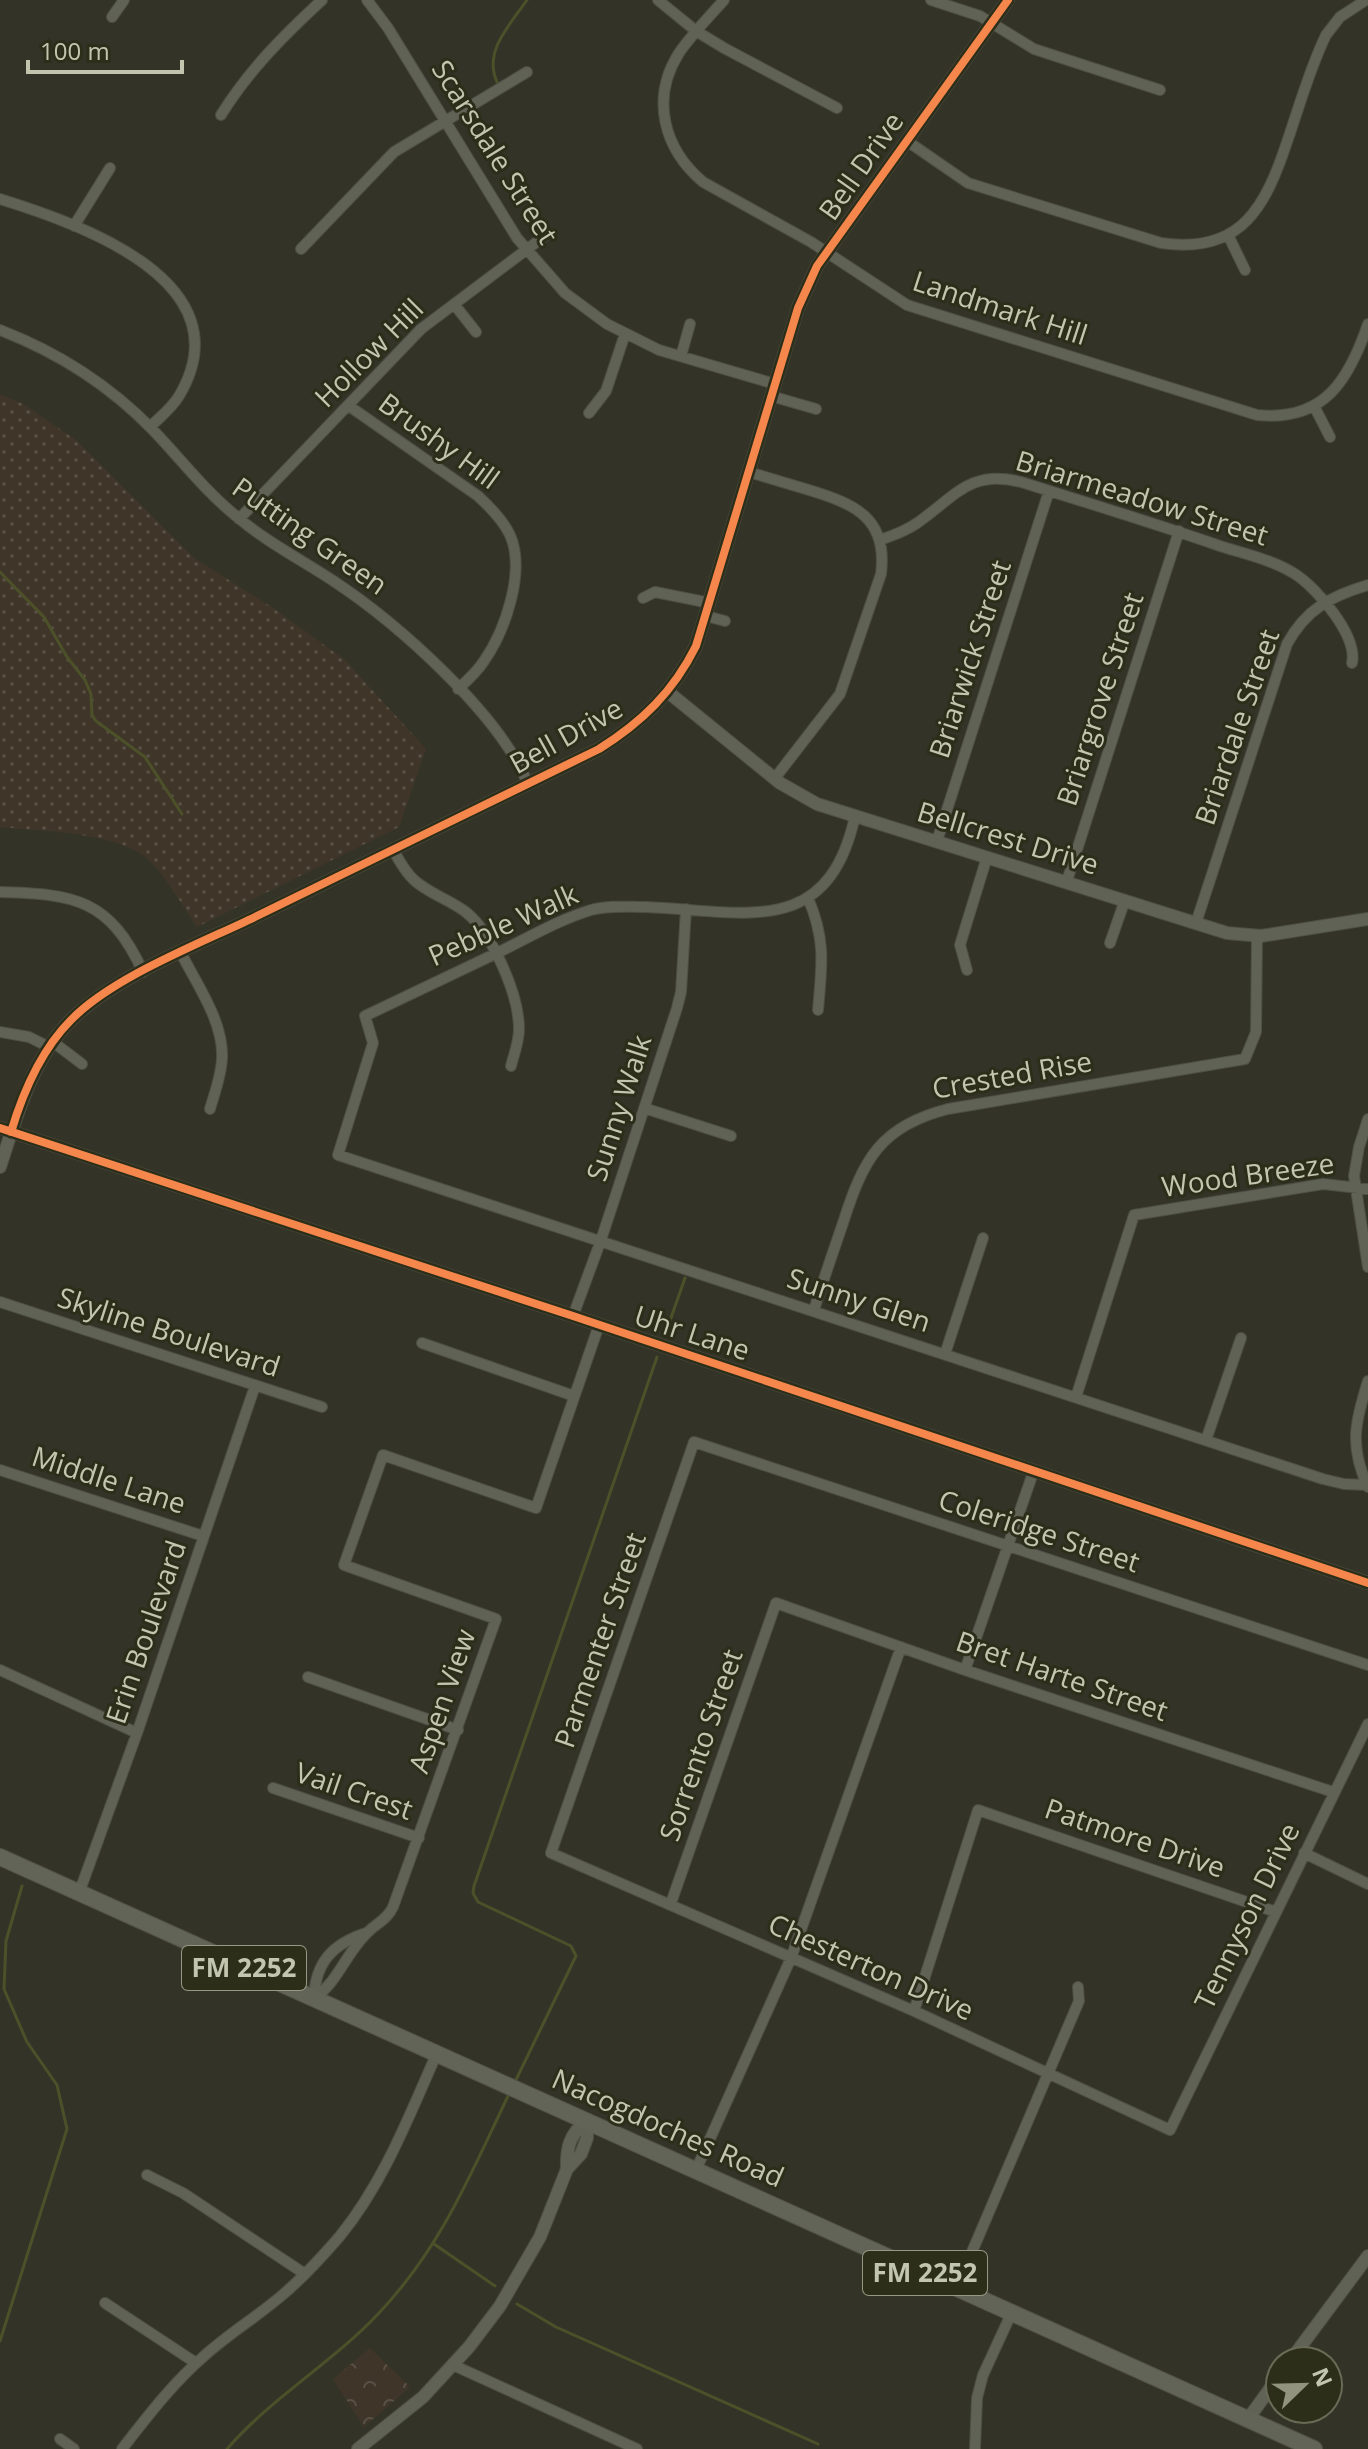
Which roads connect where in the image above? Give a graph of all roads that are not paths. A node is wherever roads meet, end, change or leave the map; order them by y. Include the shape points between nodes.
1 (124, 0) edge
2 (322, 0) edge
3 (658, 0) edge
4 (724, 0) edge
5 (931, 0) edge
6 (1008, 0) edge
7 (1366, 0) edge
8 (372, 2) edge
9 (112, 17) dead end
10 (991, 23) junction
11 (696, 31) junction
12 (527, 72) dead end
13 (1160, 90) dead end
14 (837, 108) dead end
15 (221, 115) dead end
16 (445, 121) junction
17 (907, 141) junction
18 (110, 168) dead end
19 (0, 199) edge
20 (74, 226) junction
21 (546, 235) dead end
22 (1228, 235) junction
23 (301, 249) dead end
24 (527, 251) junction
25 (827, 252) junction
26 (1245, 270) dead end
27 (454, 304) junction
28 (690, 324) dead end
29 (1368, 324) edge
30 (0, 330) edge
31 (476, 332) dead end
32 (625, 334) junction
33 (681, 356) junction
34 (773, 390) junction
35 (349, 406) junction
36 (1314, 406) junction
37 (816, 409) dead end
38 (589, 413) dead end
39 (150, 427) junction
40 (1330, 437) dead end
41 (749, 472) junction
42 (1049, 491) junction
43 (239, 519) junction
44 (1179, 531) junction
45 (880, 540) junction
46 (1368, 585) edge
47 (643, 598) dead end
48 (1323, 602) junction
49 (708, 610) junction
50 (725, 621) dead end
51 (1352, 663) dead end
52 (458, 689) junction
53 (668, 692) junction
54 (775, 778) junction
55 (528, 784) junction
56 (855, 816) junction
57 (937, 841) junction
58 (393, 850) junction
59 (987, 857) junction
60 (1067, 881) junction
61 (0, 892) edge
62 (808, 898) junction
63 (1125, 900) junction
64 (686, 909) junction
65 (1368, 919) edge
66 (1196, 923) junction
67 (1257, 936) junction
68 (1110, 943) dead end
69 (181, 953) junction
70 (495, 953) junction
71 (967, 970) dead end
72 (143, 972) junction
73 (818, 1010) dead end
74 (0, 1032) edge
75 (51, 1045) junction
76 (82, 1064) dead end
77 (511, 1066) dead end
78 (644, 1108) junction
79 (210, 1109) dead end
80 (1368, 1119) edge
81 (6, 1130) edge
82 (731, 1136) dead end
83 (338, 1155) joint
84 (0, 1167) edge
85 (1355, 1186) junction
86 (1368, 1189) edge
87 (983, 1238) dead end
88 (601, 1240) junction
89 (1368, 1267) edge
90 (0, 1302) edge
91 (814, 1310) junction
92 (573, 1316) junction
93 (599, 1325) junction
94 (1241, 1338) dead end
95 (422, 1343) dead end
96 (945, 1354) junction
97 (1368, 1381) edge
98 (255, 1386) junction
99 (574, 1396) junction
100 (1076, 1397) junction
101 (322, 1407) dead end
102 (1206, 1440) junction
103 (694, 1442) joint
104 (0, 1470) edge
105 (1034, 1470) junction
106 (1367, 1486) edge
107 (203, 1536) junction
108 (1008, 1546) junction
109 (1368, 1583) edge
110 (776, 1603) joint
111 (901, 1647) junction
112 (1368, 1665) edge
113 (0, 1670) edge
114 (965, 1670) junction
115 (308, 1677) dead end
116 (1368, 1724) edge
117 (458, 1730) junction
118 (137, 1733) junction
119 (273, 1788) dead end
120 (1333, 1792) junction
121 (419, 1838) junction
122 (551, 1853) joint
123 (1304, 1853) junction
124 (0, 1857) edge
125 (1368, 1884) edge
126 (79, 1893) junction
127 (671, 1903) junction
128 (1276, 1912) junction
129 (366, 1933) junction
130 (791, 1958) junction
131 (1078, 1987) dead end
132 (314, 1999) junction
133 (914, 2011) junction
134 (437, 2053) junction
135 (1049, 2073) junction
136 (587, 2120) junction
137 (1170, 2130) joint
138 (696, 2170) junction
139 (147, 2175) dead end
140 (1368, 2256) edge
141 (1364, 2269) edge
142 (305, 2274) junction
143 (957, 2287) junction
144 (105, 2303) dead end
145 (1012, 2312) junction
146 (1303, 2345) edge
147 (196, 2363) junction
148 (453, 2365) junction
149 (1264, 2397) edge
150 (1248, 2419) junction
151 (60, 2439) dead end
152 (74, 2449) edge
153 (122, 2449) edge
154 (358, 2449) edge
155 (637, 2449) edge
156 (975, 2449) edge
157 (1314, 2449) edge

1 - 9 street
2 - 15 street via 277,42
3 - 11 street
4 - 11 street
5 - 10 street
6 - 10 street, Bell Drive
7 - 22 street via 1340,17 1326,35 1267,195
8 - 16 street, Scarsdale Street
10 - 13 street via 1034,49
10 - 17 street, Bell Drive
11 - 14 street
11 - 25 street, Landmark Hill via 677,57 666,89 665,127 677,154 703,182
12 - 16 street
16 - 23 street via 394,152
16 - 24 street, Scarsdale Street
17 - 22 street via 968,183 1161,243 1195,246
17 - 25 street, Bell Drive
18 - 20 street
19 - 20 street
20 - 39 street via 149,265 173,286 188,312 195,352 188,377 172,405
21 - 24 street, Hollow Hill
22 - 26 street
24 - 27 street, Hollow Hill
24 - 32 street, Scarsdale Street via 565,293
25 - 34 street, Bell Drive via 808,282
25 - 36 street, Landmark Hill via 907,305 1257,415 1286,415
27 - 31 street
27 - 35 street, Hollow Hill via 421,329
28 - 33 street
29 - 36 street via 1348,373
30 - 39 street, Putting Green via 84,372
32 - 33 street, Scarsdale Street
32 - 38 street via 606,391
33 - 34 street, Scarsdale Street
34 - 37 street, Scarsdale Street
34 - 41 street, Bell Drive
35 - 43 street, Hollow Hill
35 - 52 street, Brushy Hill via 478,496 511,537 515,572 509,606 490,652
36 - 40 street
39 - 43 street, Putting Green
41 - 45 street via 842,500 869,520
41 - 49 street, Bell Drive
42 - 44 street, Briarmeadow Street
42 - 45 street, Briarmeadow Street via 1013,480 981,480 953,493 910,527
42 - 57 street, Briarwick Street
43 - 52 street, Putting Green via 364,602
44 - 48 street, Briarmeadow Street via 1285,569
44 - 60 street, Briargrove Street
45 - 54 street via 881,574 846,682
46 - 48 street, Briardale Street
47 - 49 street via 655,592
48 - 51 street, Briarmeadow Street via 1348,635
48 - 66 street, Briardale Street via 1296,627 1287,644
49 - 50 street
49 - 53 street, Bell Drive via 687,664
52 - 55 street, Putting Green via 505,741
53 - 54 street, Bellcrest Drive
53 - 55 street, Bell Drive via 619,736
54 - 56 street, Bellcrest Drive via 805,799
55 - 58 street, Bell Drive
56 - 57 street, Bellcrest Drive
56 - 62 street, Pebble Walk via 835,872
57 - 59 street, Bellcrest Drive
58 - 69 street, Bell Drive
58 - 70 street via 415,881 480,926
59 - 60 street, Bellcrest Drive
59 - 71 street via 960,945
60 - 63 street, Bellcrest Drive
61 - 72 street via 52,893 94,908 116,927
62 - 64 street, Pebble Walk via 770,912
62 - 73 street via 822,939
63 - 66 street, Bellcrest Drive
63 - 68 street
64 - 70 street, Pebble Walk via 603,907
64 - 78 street, Sunny Walk via 681,992
65 - 67 street, Bellcrest Drive
66 - 67 street, Bellcrest Drive
67 - 91 street, Crested Rise via 1256,1032 1245,1059 948,1109 904,1125 864,1165
69 - 72 street, Bell Drive
69 - 79 street via 221,1040 221,1070
70 - 77 street via 518,1011
70 - 83 street, Pebble Walk via 365,1016 373,1043
72 - 75 street, Bell Drive via 94,1001
74 - 75 street
75 - 76 street
75 - 81 street, Bell Drive
78 - 82 street
78 - 88 street, Sunny Walk
80 - 85 street
81 - 84 street, Bell Drive
81 - 92 street, Uhr Lane
83 - 88 street, Sunny Glen
85 - 86 street, Wood Breeze
85 - 89 street
85 - 100 street, Wood Breeze via 1323,1184 1134,1215
87 - 96 street
88 - 91 street, Sunny Glen
88 - 92 street, Sunny Walk
90 - 98 street, Skyline Boulevard
91 - 96 street, Sunny Glen
92 - 93 street, Uhr Lane
93 - 99 street, Aspen View
93 - 105 street, Uhr Lane
94 - 102 street
95 - 99 street
96 - 100 street, Sunny Glen
97 - 106 street via 1355,1442
98 - 101 street, Skyline Boulevard
98 - 107 street, Erin Boulevard
99 - 117 street, Aspen View via 536,1508 383,1455 344,1565 496,1619
100 - 102 street, Sunny Glen
102 - 106 street, Sunny Glen via 1323,1479
103 - 108 street, Coleridge Street
103 - 122 street, Parmenter Street
104 - 107 street, Middle Lane
105 - 108 street
105 - 109 street, Uhr Lane
107 - 118 street, Erin Boulevard
108 - 112 street, Coleridge Street
108 - 114 street
110 - 111 street, Bret Harte Street
110 - 127 street, Sorrento Street
111 - 114 street, Bret Harte Street
111 - 130 street
113 - 118 street
114 - 120 street, Bret Harte Street
115 - 117 street
116 - 120 street, Tennyson Drive
117 - 121 street, Aspen View
118 - 126 street, Erin Boulevard
119 - 121 street, Vail Crest
120 - 123 street, Tennyson Drive
121 - 129 street, Aspen View via 390,1913
122 - 127 street, Chesterton Drive
123 - 125 street
123 - 128 street, Tennyson Drive
124 - 126 main road, Nacogdoches Road / FM 2252
126 - 132 main road, Nacogdoches Road / FM 2252
127 - 130 street, Chesterton Drive
128 - 133 street, Patmore Drive via 978,1810
128 - 137 street, Tennyson Drive
129 - 132 street, Aspen View via 330,1987
129 - 132 street, Aspen View via 332,1950 315,1980
130 - 133 street, Chesterton Drive
130 - 138 street
131 - 135 street via 1079,2001
132 - 134 main road, Nacogdoches Road / FM 2252
133 - 135 street, Chesterton Drive
134 - 136 main road, Nacogdoches Road / FM 2252
134 - 142 street via 373,2188 341,2235
135 - 137 street, Chesterton Drive
135 - 143 street
136 - 138 main road, Nacogdoches Road / FM 2252
136 - 148 street via 566,2150 567,2169 522,2270
138 - 143 main road, Nacogdoches Road / FM 2252
139 - 142 street
140 - 141 street
141 - 146 street
142 - 147 street
143 - 145 main road, Nacogdoches Road / FM 2252
144 - 147 street
145 - 150 main road, Nacogdoches Road / FM 2252
145 - 156 street via 983,2375
147 - 153 street
148 - 154 street via 423,2397
148 - 155 street
149 - 150 street
150 - 157 main road, Nacogdoches Road / FM 2252
151 - 152 street

